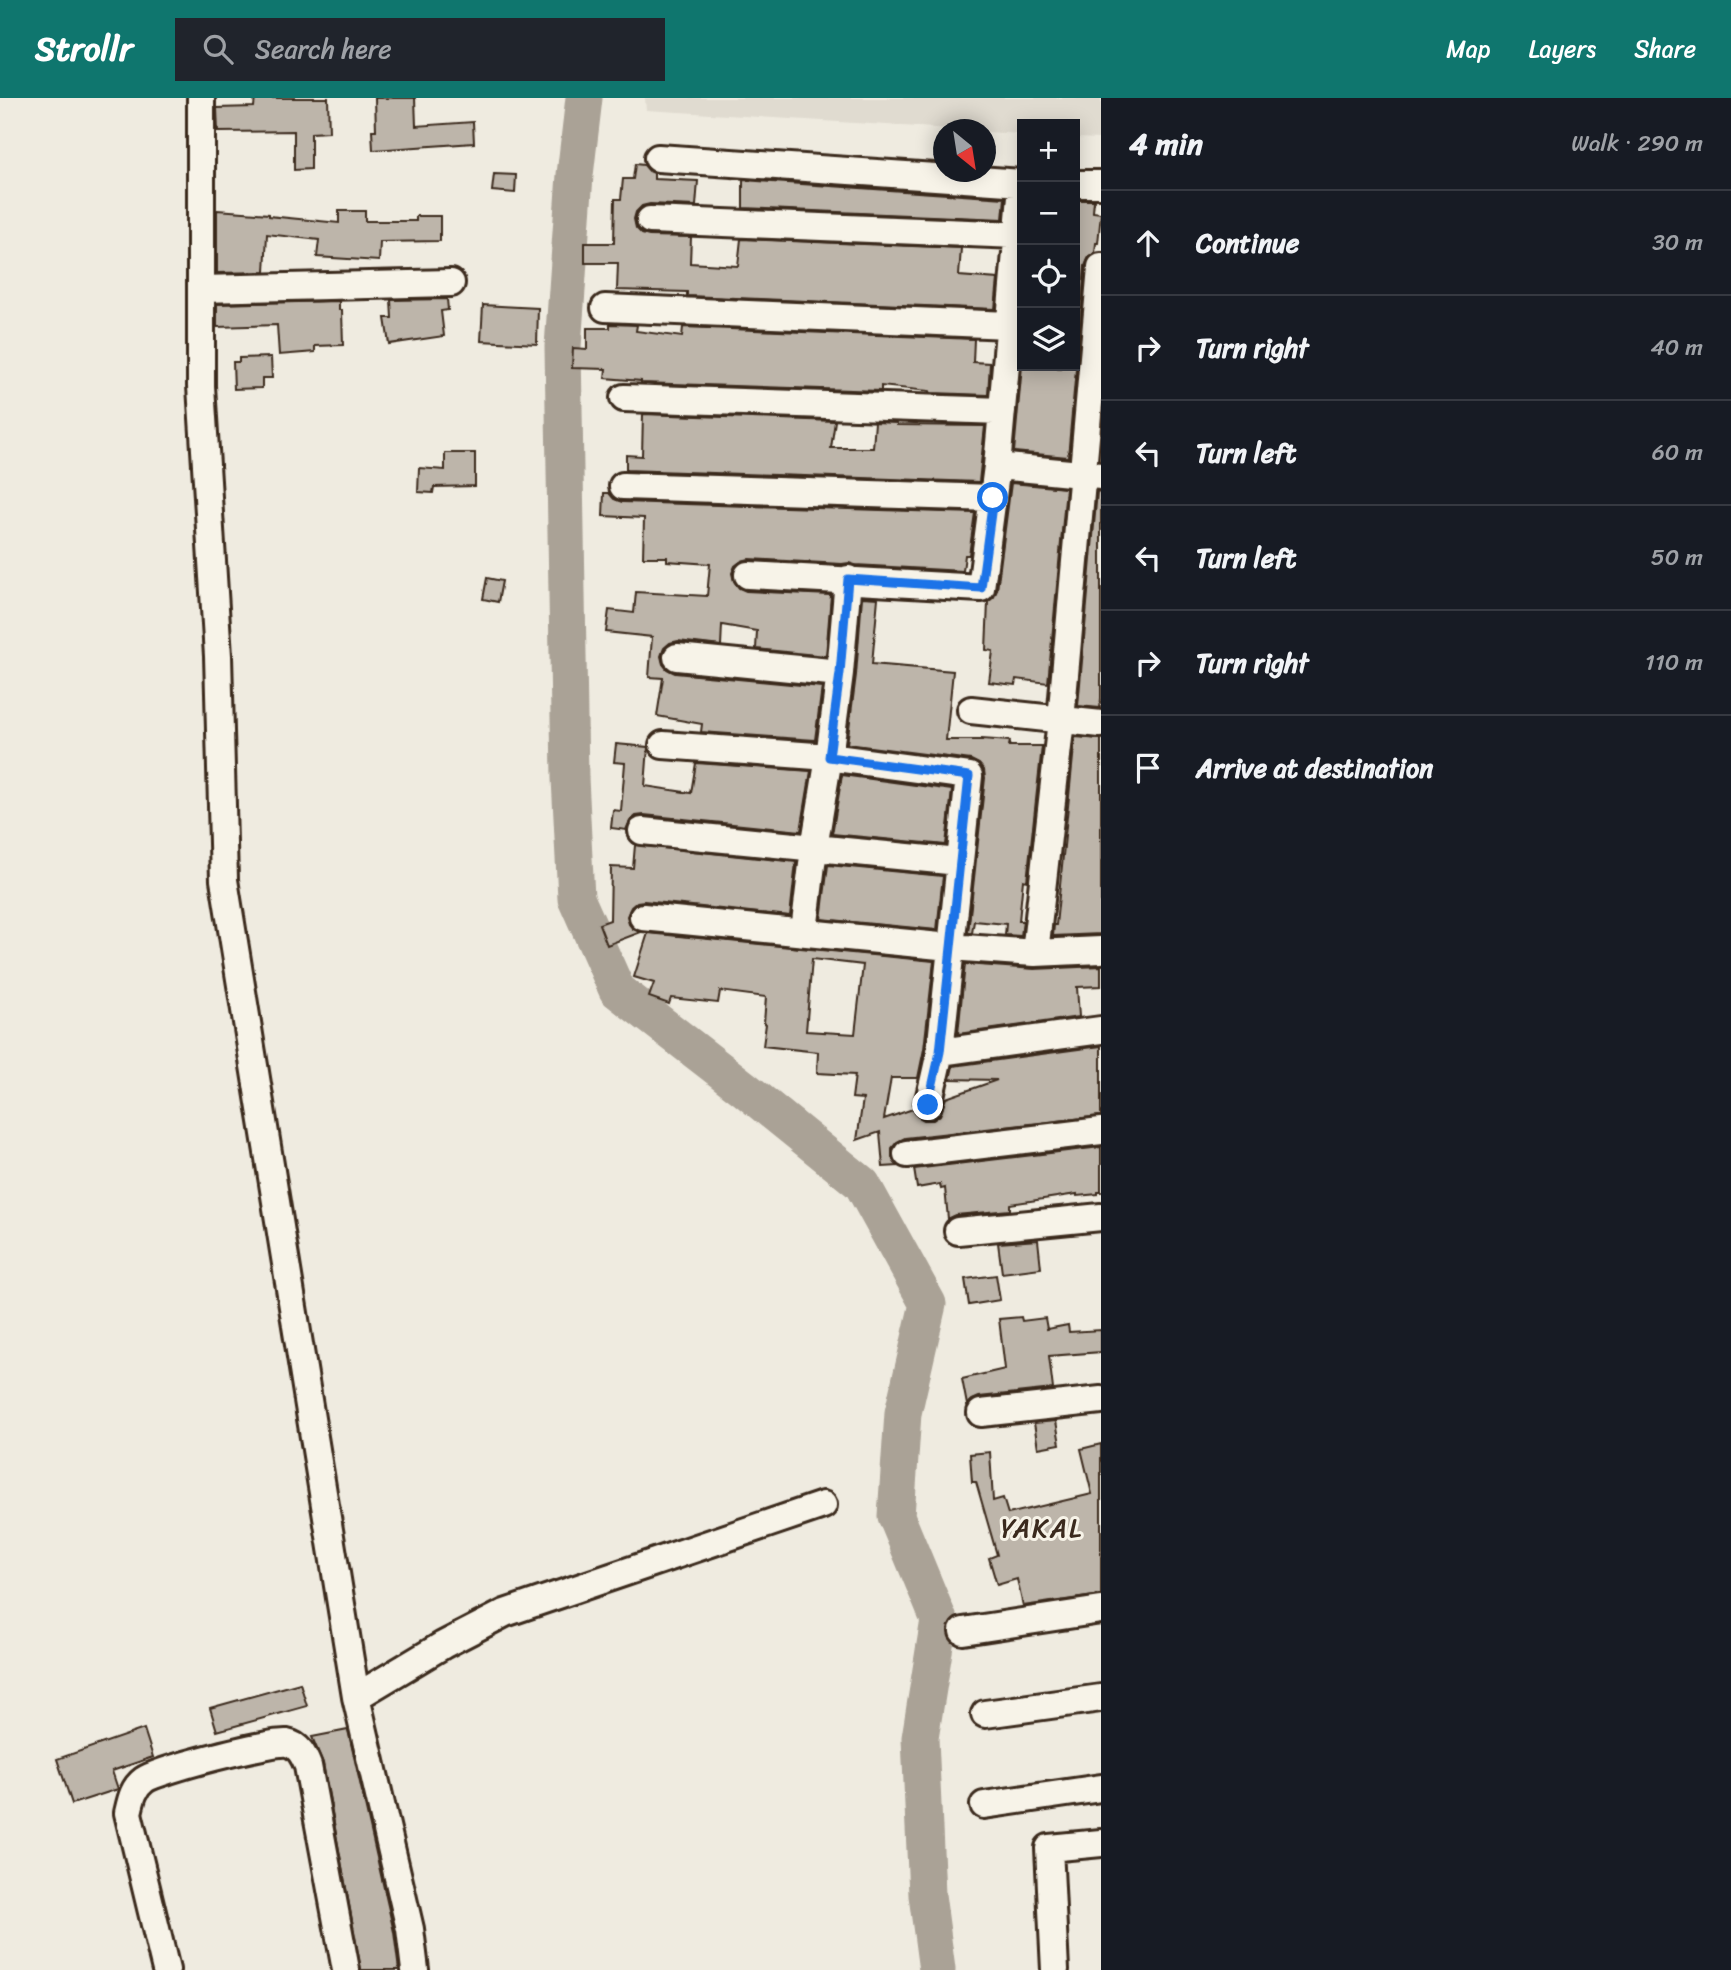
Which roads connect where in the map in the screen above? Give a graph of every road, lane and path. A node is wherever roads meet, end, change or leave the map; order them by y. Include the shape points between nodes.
1 (201, 98) edge
2 (658, 158) dead end
3 (1017, 184) edge
4 (1080, 184) edge
5 (1101, 184) edge
6 (650, 220) dead end
7 (1017, 235) joint
8 (1101, 267) edge
9 (451, 284) dead end
10 (201, 289) junction
11 (605, 308) dead end
12 (1009, 325) junction
13 (624, 398) dead end
14 (1002, 411) junction
15 (997, 466) junction
16 (1092, 475) edge
17 (622, 486) dead end
18 (993, 498) junction
19 (748, 575) dead end
20 (848, 579) junction
21 (677, 657) dead end
22 (840, 673) junction
23 (971, 710) dead end
24 (1061, 720) junction
25 (1101, 724) edge
26 (663, 745) dead end
27 (829, 757) junction
28 (642, 831) dead end
29 (814, 848) junction
30 (959, 862) junction
31 (643, 917) dead end
32 (804, 931) junction
33 (950, 947) junction
34 (1101, 950) edge
35 (1035, 953) junction
36 (1101, 1030) edge
37 (940, 1052) junction
38 (928, 1105) dead end
39 (1101, 1131) edge
40 (908, 1153) dead end
41 (1101, 1217) edge
42 (958, 1231) dead end
43 (1101, 1400) edge
44 (981, 1413) dead end
45 (823, 1505) dead end
46 (1101, 1610) edge
47 (963, 1631) dead end
48 (356, 1697) junction
49 (1101, 1698) edge
50 (985, 1714) dead end
51 (1101, 1788) edge
52 (984, 1805) dead end
53 (1101, 1843) edge
54 (166, 1970) edge
55 (346, 1970) edge
56 (415, 1970) edge
57 (1055, 1970) edge

1 - 10 street
2 - 3 street
4 - 5 street
6 - 7 street
7 - 12 street
8 - 16 street
9 - 10 street
10 - 48 street via 201,386 218,656 224,880
11 - 12 street
12 - 14 street
13 - 14 street
14 - 15 street
15 - 16 street
15 - 18 street
16 - 24 street
17 - 18 street
18 - 20 street via 981,588
19 - 20 street
20 - 22 street
21 - 22 street
22 - 27 street
23 - 24 street
24 - 25 street
24 - 35 street
26 - 27 street
27 - 29 street
27 - 30 street via 969,776
28 - 29 street
29 - 30 street
29 - 32 street
30 - 33 street
31 - 32 street
32 - 33 street
33 - 35 street
33 - 37 street
34 - 35 street
36 - 37 street
37 - 38 street
39 - 40 street
41 - 42 street
43 - 44 street
45 - 48 street via 505,1613
46 - 47 street
48 - 56 street via 410,1929
49 - 50 street
51 - 52 street
53 - 57 street via 1049,1848
54 - 55 street via 128,1813 132,1793 145,1779 171,1769 290,1743 302,1752 308,1766

